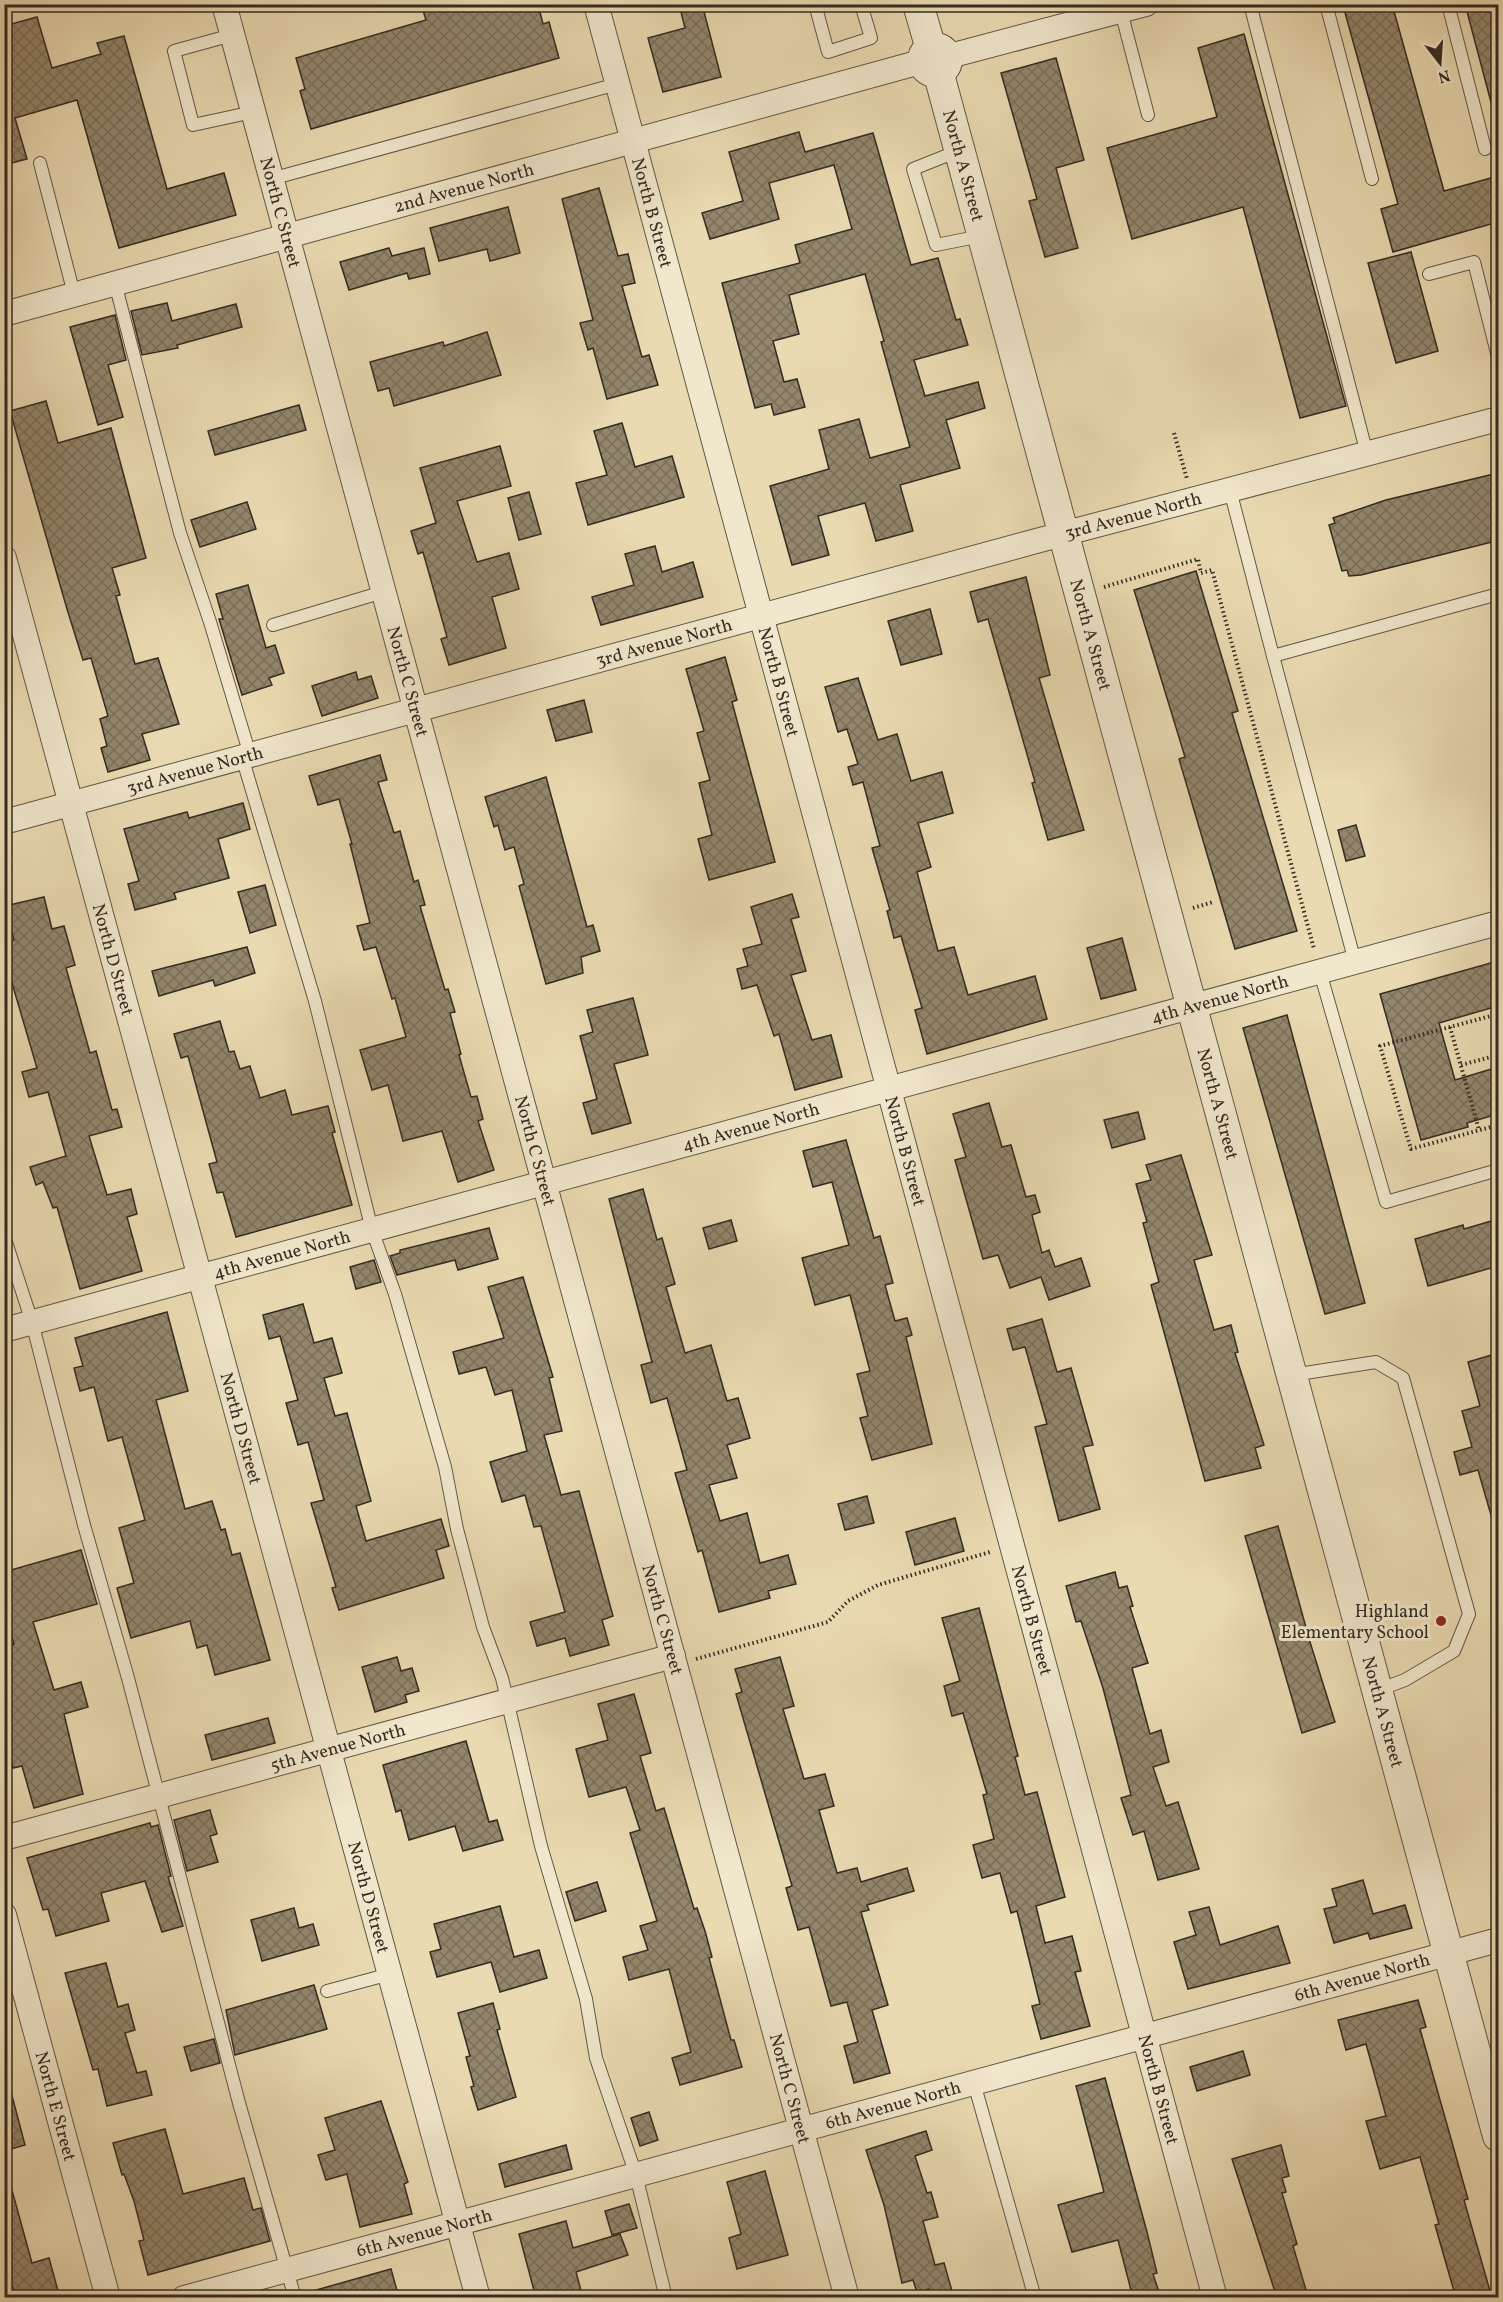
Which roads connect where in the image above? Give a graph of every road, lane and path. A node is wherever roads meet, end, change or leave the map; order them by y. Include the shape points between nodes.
1 (224, 4) edge
2 (596, 4) edge
3 (815, 4) edge
4 (861, 4) edge
5 (1146, 4) edge
6 (1250, 4) edge
7 (1326, 4) edge
8 (1448, 4) edge
9 (920, 5) edge
10 (1121, 11) junction
11 (1078, 13) edge
12 (232, 35) junction
13 (935, 60) junction
14 (617, 84) junction
15 (253, 112) junction
16 (1148, 116) dead end
17 (633, 143) junction
18 (1485, 149) dead end
19 (958, 151) junction
20 (40, 164) dead end
21 (271, 179) junction
22 (1372, 179) dead end
23 (981, 236) junction
24 (287, 237) junction
25 (1430, 274) dead end
26 (115, 283) junction
27 (74, 294) junction
28 (5, 312) edge
29 (1498, 357) edge
30 (1498, 419) edge
31 (1174, 433) dead end
32 (1367, 454) junction
33 (1188, 482) dead end
34 (1230, 490) junction
35 (1062, 534) junction
36 (4, 558) edge
37 (1103, 587) dead end
38 (384, 592) junction
39 (1498, 594) edge
40 (761, 616) junction
41 (273, 626) dead end
42 (1273, 656) junction
43 (415, 710) junction
44 (246, 756) junction
45 (71, 803) junction
46 (4, 822) edge
47 (1213, 902) dead end
48 (1191, 909) dead end
49 (1498, 923) edge
50 (1353, 954) junction
51 (1320, 972) junction
52 (1191, 1007) junction
53 (1498, 1014) edge
54 (1450, 1027) junction
55 (1498, 1054) edge
56 (1461, 1065) junction
57 (889, 1089) junction
58 (1498, 1125) edge
59 (1479, 1130) junction
60 (1498, 1170) edge
61 (544, 1183) junction
62 (372, 1230) junction
63 (4, 1236) edge
64 (200, 1276) junction
65 (32, 1322) junction
66 (4, 1330) edge
67 (1291, 1375) junction
68 (996, 1550) dead end
69 (683, 1658) junction
70 (1377, 1690) junction
71 (508, 1701) junction
72 (329, 1750) junction
73 (157, 1797) junction
74 (4, 1838) edge
75 (4, 1915) edge
76 (1498, 1940) edge
77 (1449, 1953) junction
78 (390, 1974) junction
79 (327, 1991) dead end
80 (1145, 2036) junction
81 (974, 2083) junction
82 (802, 2129) junction
83 (1498, 2136) edge
84 (636, 2175) junction
85 (458, 2223) junction
86 (286, 2270) junction
87 (108, 2298) edge
88 (183, 2298) edge
89 (295, 2298) edge
90 (478, 2298) edge
91 (666, 2298) edge
92 (847, 2298) edge
93 (1035, 2298) edge
94 (1215, 2298) edge

1 - 12 street, North C Street
2 - 14 street, North B Street
3 - 4 lane via 828,52 871,38
5 - 10 street, 2nd Avenue North
6 - 32 lane
7 - 22 lane
8 - 18 lane
9 - 13 street, North A Street
10 - 11 street, 2nd Avenue North
10 - 16 lane
11 - 13 street, 2nd Avenue North
12 - 15 street, North C Street
12 - 15 lane via 174,51 193,125
13 - 17 street, 2nd Avenue North
13 - 19 street, North A Street
14 - 17 street, North B Street
14 - 21 lane
15 - 21 street, North C Street
17 - 24 street, 2nd Avenue North
17 - 40 street, North B Street
19 - 23 street, North A Street
19 - 23 lane via 913,169 936,245
20 - 27 lane
21 - 24 street, North C Street
23 - 35 street, North A Street
24 - 26 street, 2nd Avenue North
24 - 38 street, North C Street
25 - 29 lane via 1474,262
26 - 27 street, 2nd Avenue North
26 - 44 lane via 180,533 210,622
27 - 28 street, 2nd Avenue North
30 - 32 street, 3rd Avenue North
31 - 33 path
32 - 34 street, 3rd Avenue North
34 - 35 street, 3rd Avenue North
34 - 42 lane
35 - 40 street, 3rd Avenue North
35 - 52 street, North A Street
36 - 45 street, North D Street
37 - 50 path via 1198,559 1201,573 1212,570 1316,956
38 - 41 lane
38 - 43 street, North C Street
39 - 42 lane
40 - 43 street, 3rd Avenue North
40 - 57 street, North B Street
42 - 50 lane
43 - 44 street, 3rd Avenue North
43 - 61 street, North C Street
44 - 45 street, 3rd Avenue North
44 - 62 lane via 315,1001
45 - 46 street, 3rd Avenue North
45 - 64 street, North D Street
47 - 48 path
49 - 50 street, 4th Avenue North
50 - 51 street, 4th Avenue North
51 - 52 street, 4th Avenue North
51 - 60 lane via 1386,1202
52 - 57 street, 4th Avenue North
52 - 67 street, North A Street
53 - 54 path
54 - 56 path
54 - 59 path via 1380,1046 1411,1149
55 - 56 path
56 - 59 path
57 - 61 street, 4th Avenue North
57 - 80 street, North B Street
58 - 59 path
61 - 62 street, 4th Avenue North
61 - 69 street, North C Street
62 - 64 street, 4th Avenue North
62 - 71 lane via 446,1467 474,1594
63 - 65 lane
64 - 65 street, 4th Avenue North
64 - 72 street, North D Street
65 - 66 street, 4th Avenue North
65 - 73 lane
67 - 70 street, North A Street
67 - 70 lane via 1376,1362 1403,1378 1418,1427 1469,1614 1454,1651 1405,1680
68 - 69 path via 878,1585 848,1600 828,1622
69 - 71 street, 5th Avenue North
69 - 82 street, North C Street
70 - 77 street, North A Street
71 - 72 street, 5th Avenue North
71 - 84 lane via 541,1846 586,1999 596,2058
72 - 73 street, 5th Avenue North
72 - 78 street, North D Street
73 - 74 street, 5th Avenue North
73 - 86 lane
75 - 87 street, North E Street
76 - 77 street, 6th Avenue North
77 - 80 street, 6th Avenue North
77 - 83 street, North A Street
78 - 79 lane
78 - 85 street, North D Street
80 - 81 street, 6th Avenue North
80 - 94 street, North B Street
81 - 82 street, 6th Avenue North
81 - 93 lane
82 - 84 street, 6th Avenue North
82 - 92 street, North C Street
84 - 85 street, 6th Avenue North
84 - 91 lane
85 - 86 street, 6th Avenue North
85 - 90 street, North D Street
86 - 88 street, 6th Avenue North
86 - 89 lane

